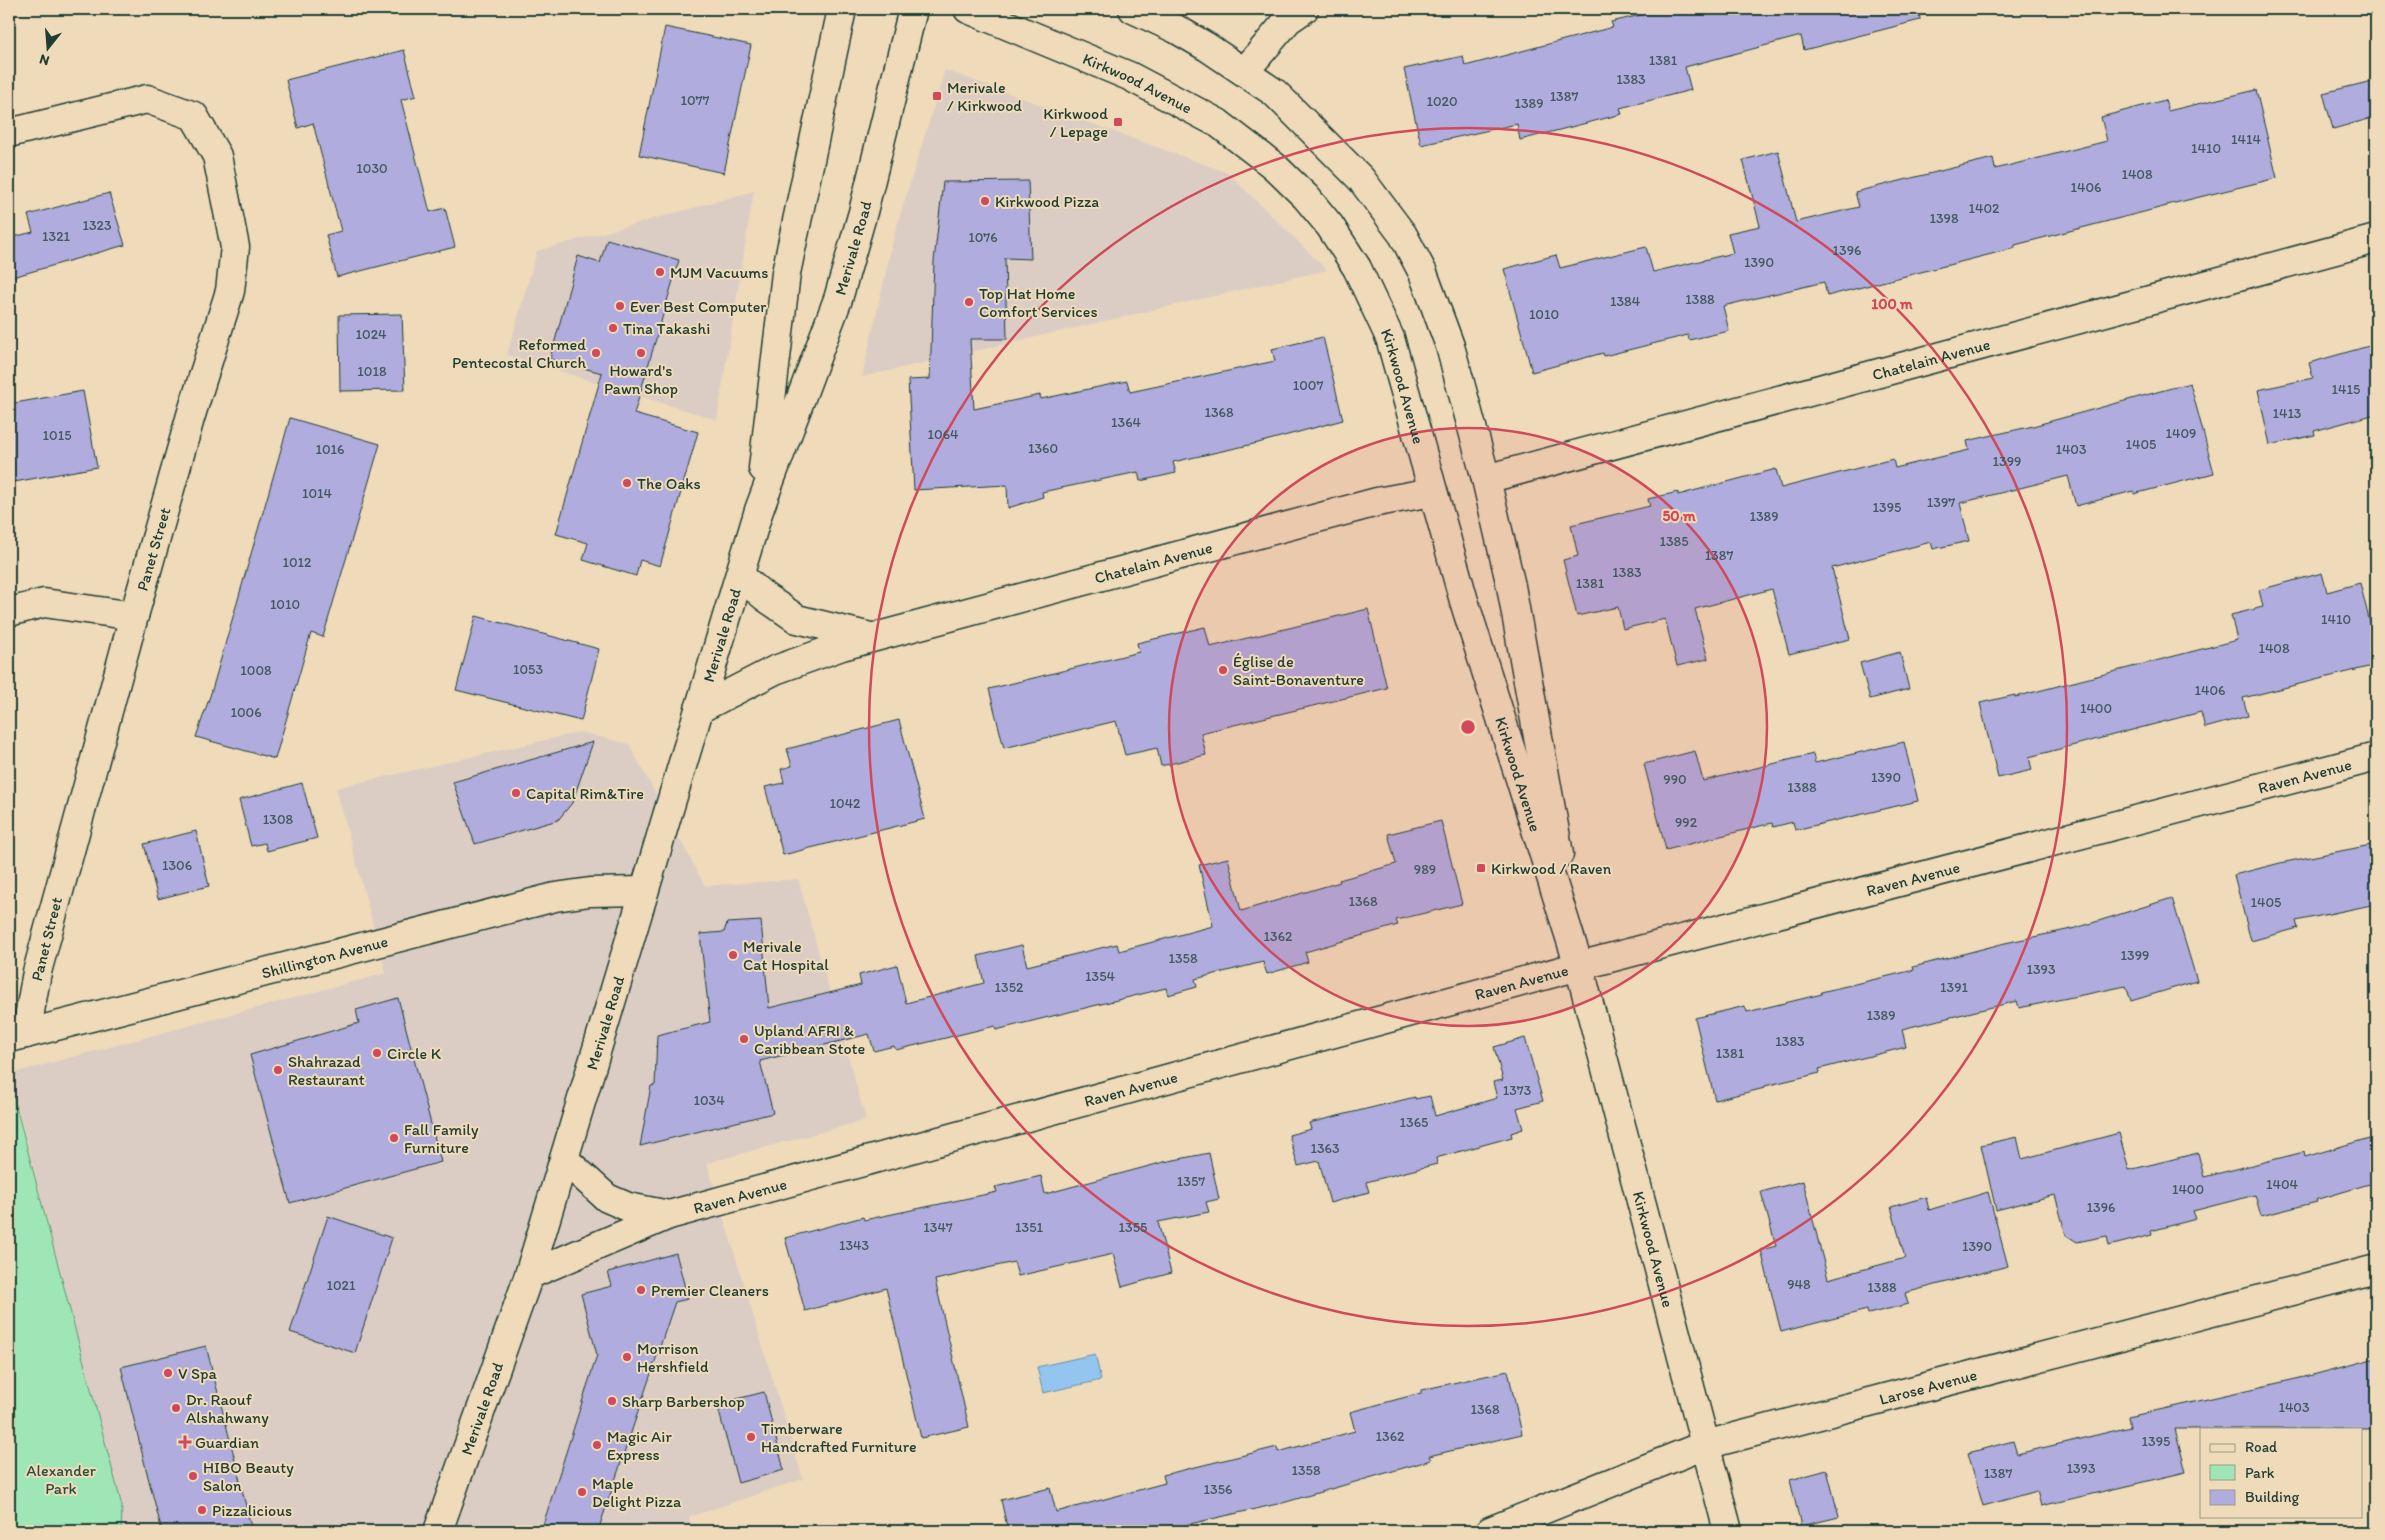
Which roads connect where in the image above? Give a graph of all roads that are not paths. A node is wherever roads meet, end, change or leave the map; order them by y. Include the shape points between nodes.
1 (842, 9) edge
2 (913, 9) edge
3 (968, 9) edge
4 (1132, 9) edge
5 (1304, 9) edge
6 (1245, 71) junction
7 (9, 133) edge
8 (2376, 239) edge
9 (1486, 478) junction
10 (1432, 492) junction
11 (759, 510) junction
12 (740, 576) junction
13 (9, 612) edge
14 (134, 616) junction
15 (874, 638) junction
16 (699, 709) junction
17 (2376, 758) edge
18 (644, 891) junction
19 (1579, 966) junction
20 (18, 1036) edge
21 (564, 1159) junction
22 (669, 1215) junction
23 (2376, 1269) edge
24 (529, 1274) junction
25 (1705, 1445) junction
26 (438, 1531) edge
27 (1490, 1531) edge
28 (1728, 1531) edge

1 - 11 street, Merivale Road via 786,273
2 - 11 street, Merivale Road via 838,299
3 - 10 street, Kirkwood Avenue via 1129,76 1186,105 1249,146 1306,197 1330,226 1357,268 1390,338
4 - 6 street, Kirkwood Avenue via 1176,29
5 - 6 street via 1288,20
6 - 9 street, Kirkwood Avenue via 1275,93 1342,159 1404,235 1423,273 1450,346
7 - 14 street, Panet Street via 148,100 194,116 217,156 235,246 230,292
8 - 9 street, Chatelain Avenue
9 - 19 street, Kirkwood Avenue via 1511,586
10 - 15 street, Chatelain Avenue via 1377,502
10 - 19 street, Kirkwood Avenue
11 - 12 street, Merivale Road
12 - 15 street, Chatelain Avenue via 797,619
12 - 16 street, Merivale Road
13 - 14 street via 44,604
14 - 20 street, Panet Street
15 - 16 street, Chatelain Avenue via 775,670
16 - 18 street, Merivale Road
17 - 19 street, Raven Avenue
18 - 20 street, Shillington Avenue via 590,892 555,897
18 - 21 street, Merivale Road
19 - 22 street, Raven Avenue
19 - 25 street, Kirkwood Avenue
21 - 22 street, Raven Avenue via 607,1198 628,1207
21 - 24 street, Merivale Road
22 - 24 street, Raven Avenue
23 - 25 street, Larose Avenue
24 - 26 street, Merivale Road
25 - 27 street, Larose Avenue
25 - 28 street, Kirkwood Avenue

